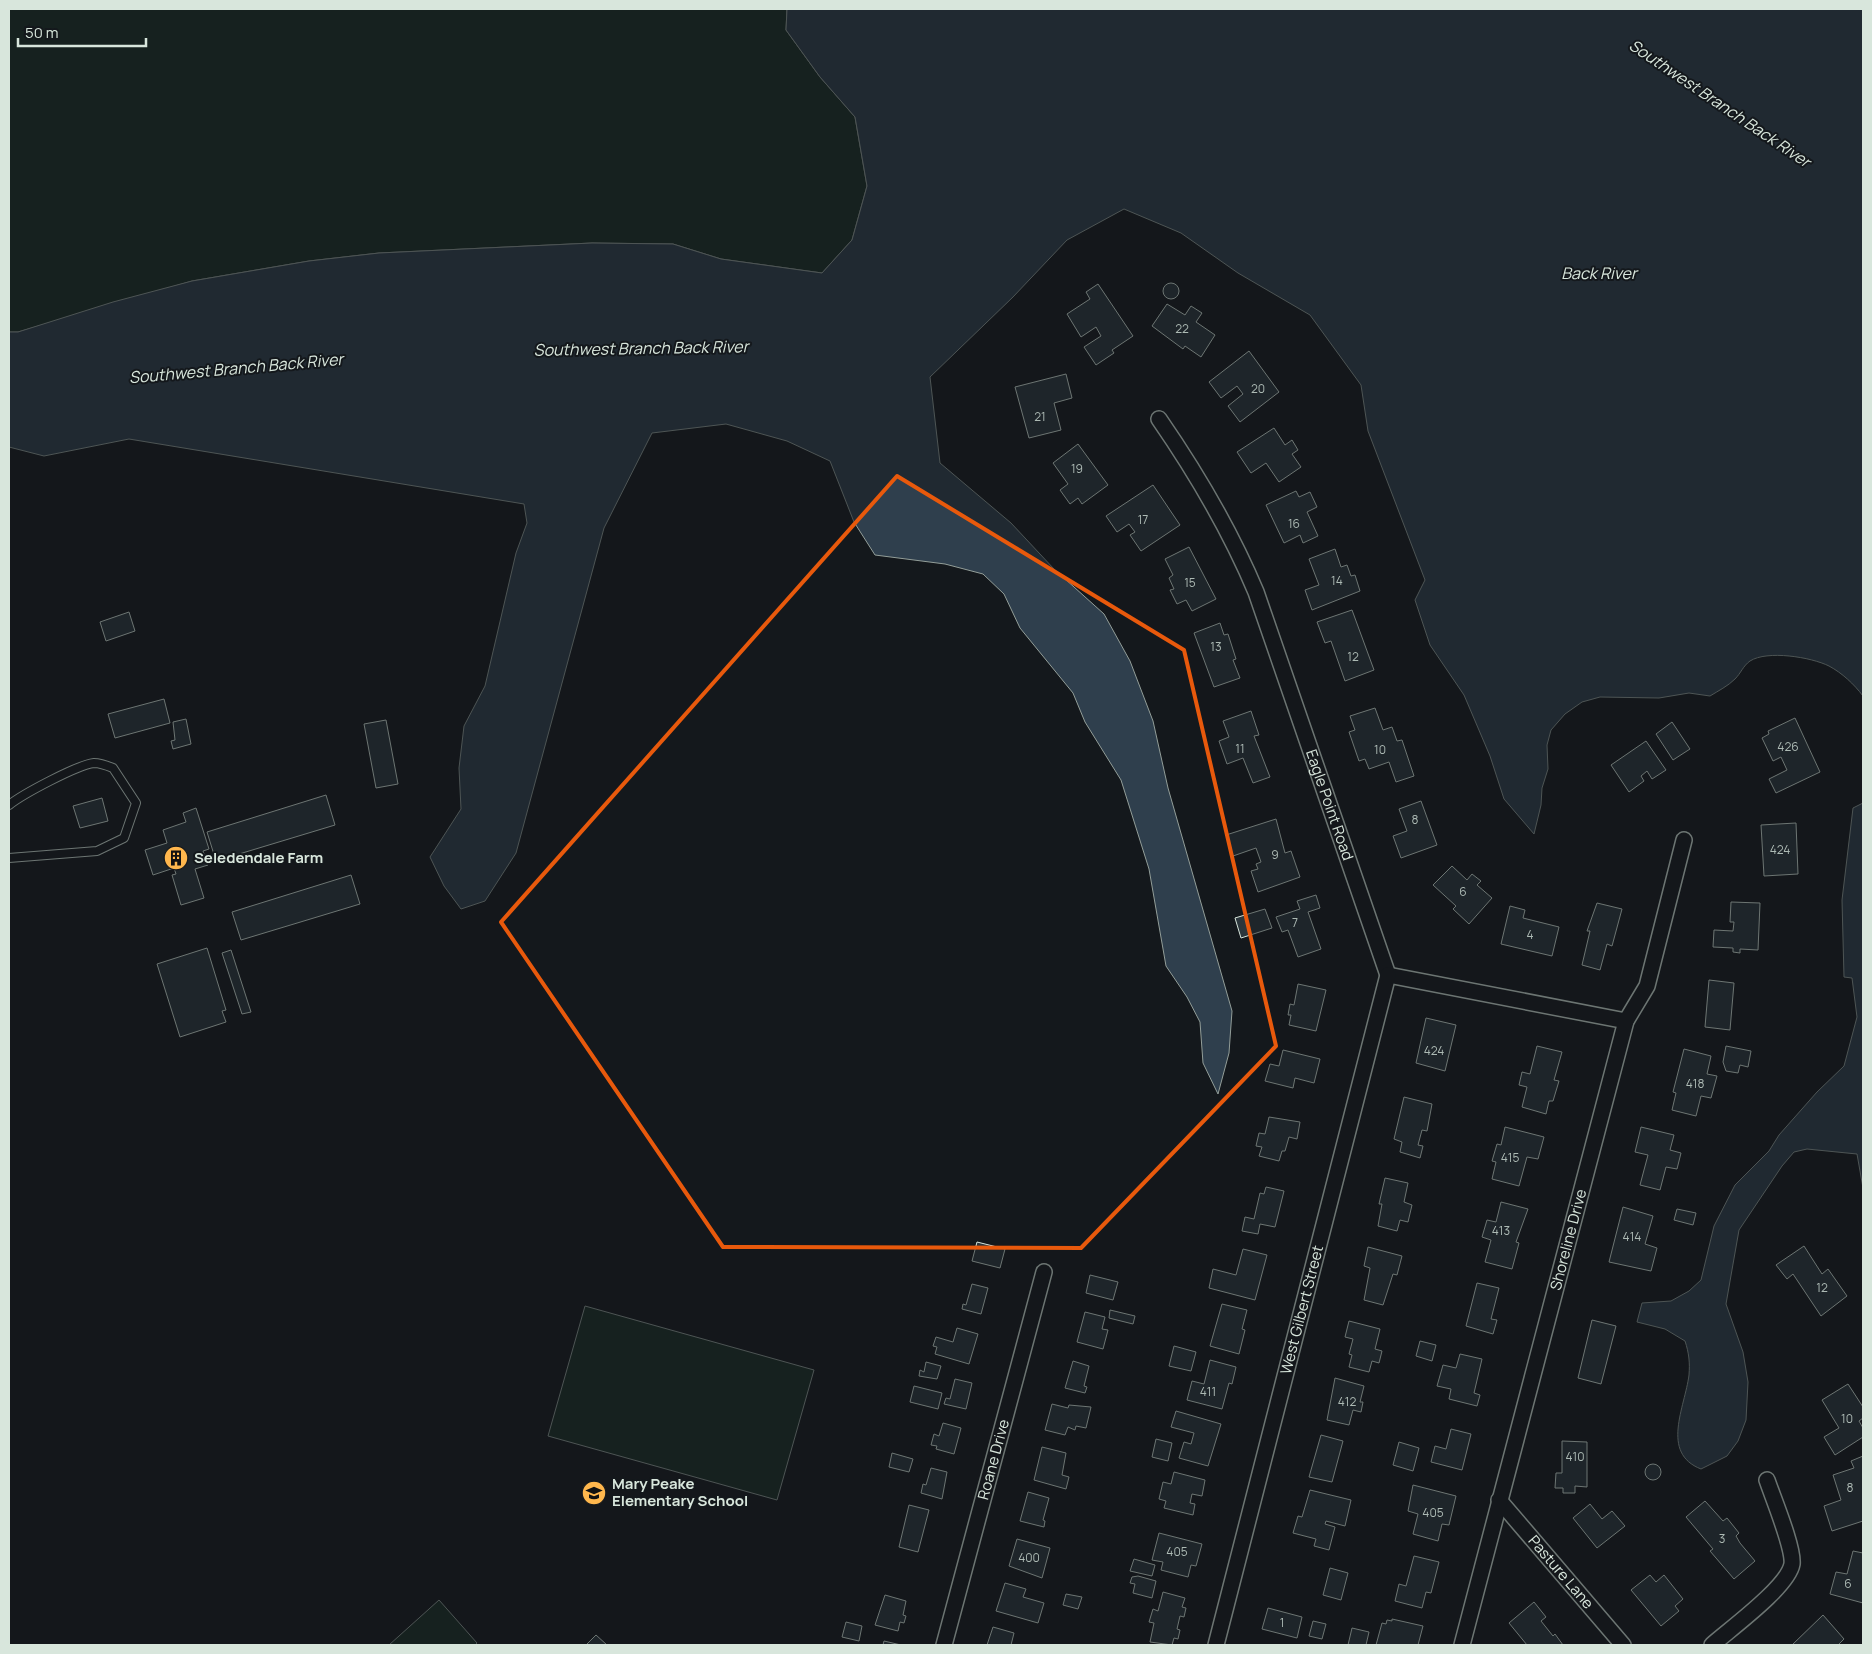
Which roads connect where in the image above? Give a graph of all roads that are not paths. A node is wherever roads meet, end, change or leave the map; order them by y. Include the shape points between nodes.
1 (1159, 419) dead end
2 (9, 805) edge
3 (1684, 840) dead end
4 (9, 858) edge
5 (1388, 975) junction
6 (1626, 1021) junction
7 (1044, 1272) dead end
8 (1766, 1480) dead end
9 (1498, 1500) junction
10 (944, 1645) edge
11 (1216, 1645) edge
12 (1462, 1645) edge
13 (1623, 1645) edge
14 (1712, 1645) edge

1 - 5 street, Eagle Point Road via 1194,470 1237,547 1256,592
2 - 4 lane via 57,778 94,763 113,768 136,803 124,838 97,852
3 - 6 street, Shoreline Drive via 1648,986
5 - 6 street
5 - 11 street, West Gilbert Street
6 - 9 street, Shoreline Drive
7 - 10 street, Roane Drive
8 - 14 street via 1786,1534 1792,1564 1780,1587
9 - 12 street, Shoreline Drive
9 - 13 street, Pasture Lane

